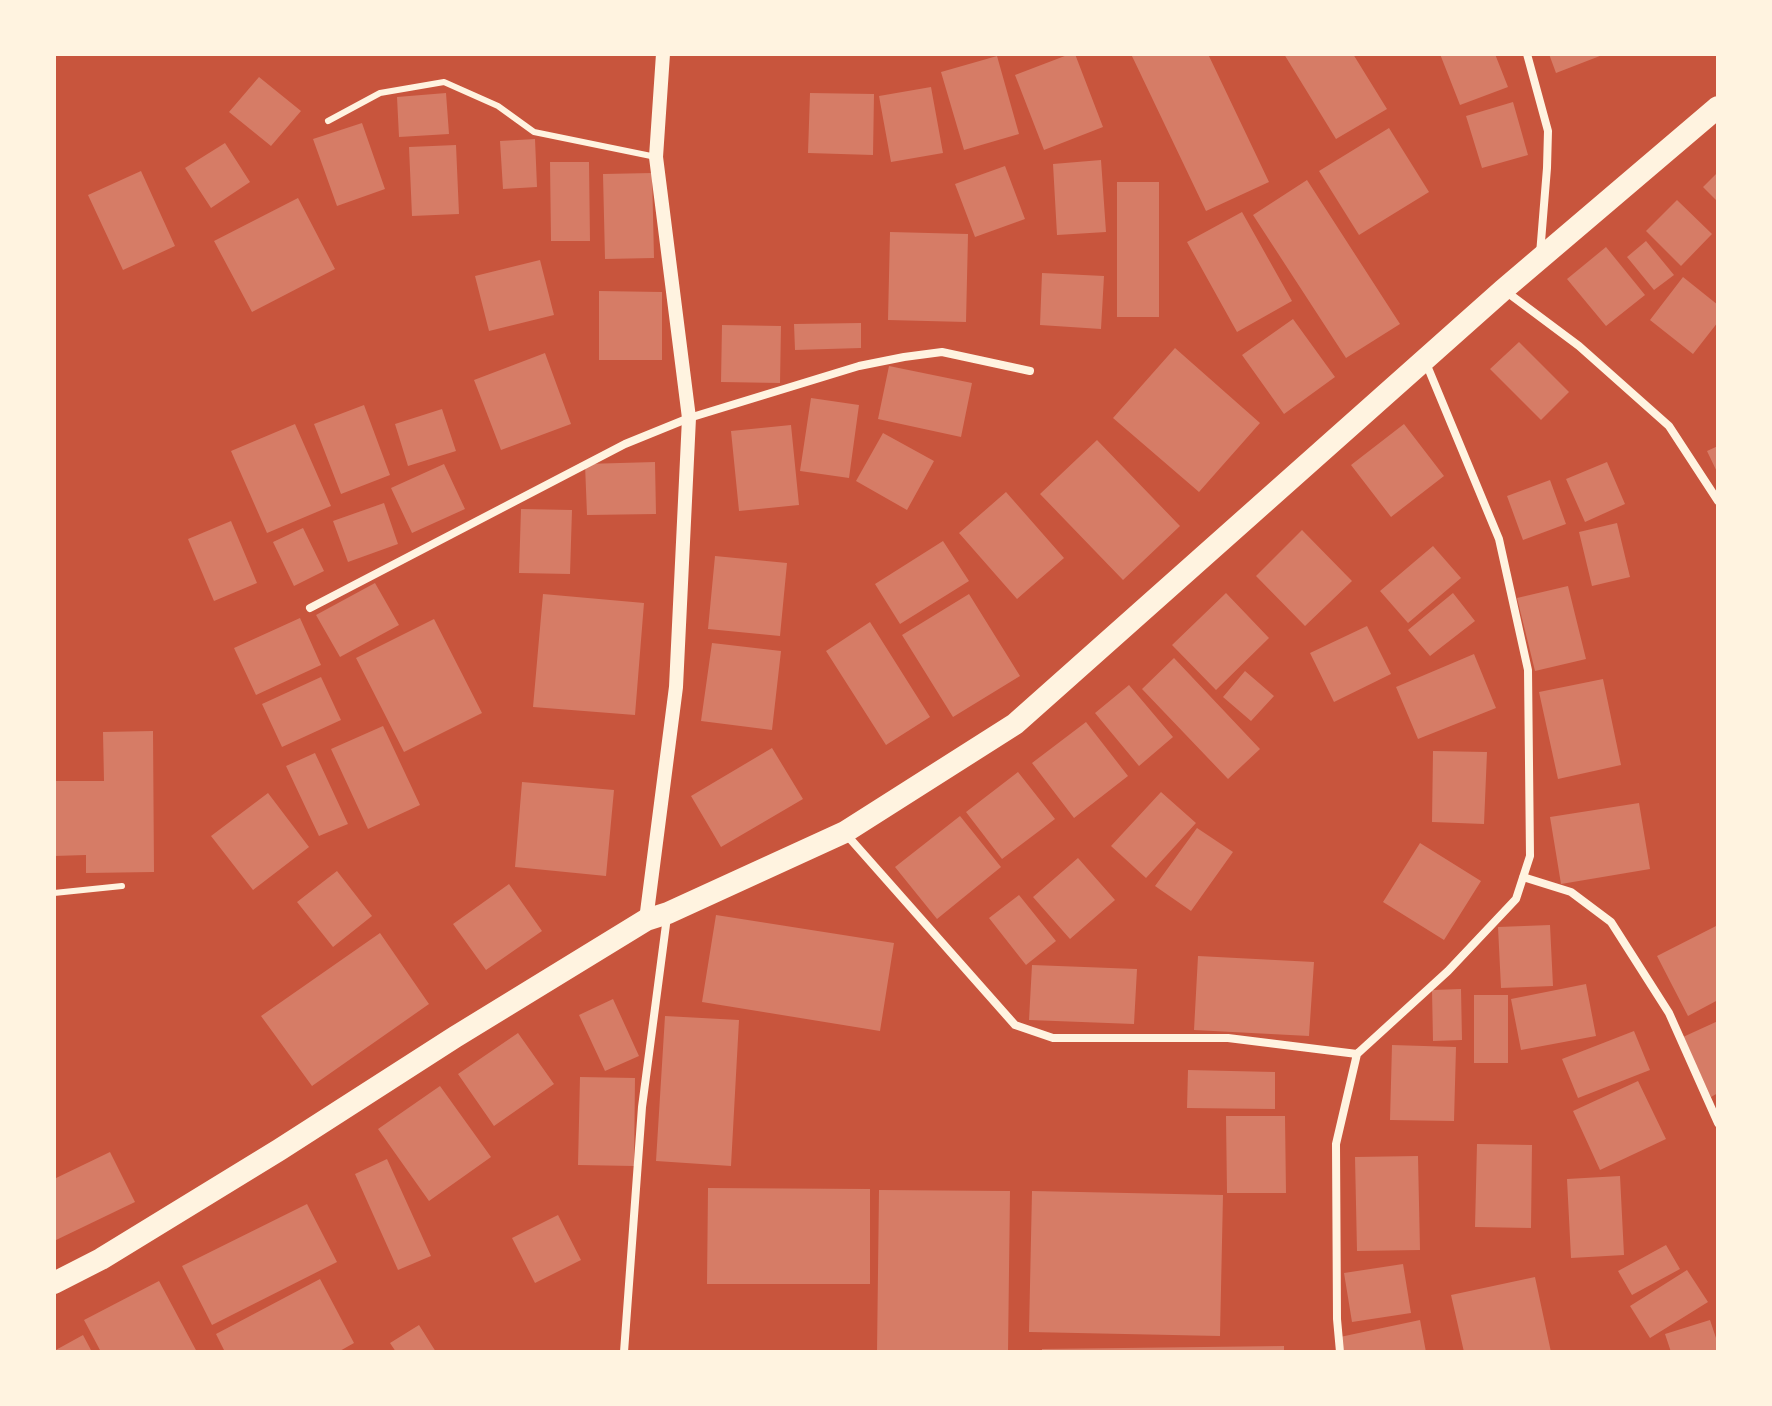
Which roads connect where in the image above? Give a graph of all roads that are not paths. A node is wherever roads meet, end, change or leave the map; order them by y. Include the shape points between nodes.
1 (663, 54) edge
2 (1527, 54) edge
3 (1718, 107) edge
4 (328, 121) dead end
5 (656, 157) junction
6 (1540, 259) junction
7 (1503, 290) junction
8 (1424, 360) junction
9 (1030, 371) dead end
10 (689, 418) junction
11 (1718, 501) edge
12 (310, 608) dead end
13 (845, 832) junction
14 (1523, 877) junction
15 (122, 886) dead end
16 (54, 893) edge
17 (668, 913) junction
18 (646, 920) junction
19 (1357, 1054) junction
20 (1718, 1123) edge
21 (54, 1283) edge
22 (624, 1352) edge
23 (1340, 1352) edge

1 - 5 street
2 - 6 street via 1548,131
3 - 6 highway
4 - 5 lane via 380,93 444,82 498,106 534,132
5 - 10 street
6 - 7 highway
7 - 8 highway
7 - 11 street via 1579,346 1669,426
8 - 13 highway via 1015,724
8 - 14 street via 1499,539 1528,670 1530,856
9 - 10 street via 942,352 917,355 859,366
10 - 12 street via 625,444
10 - 18 street via 676,687
13 - 17 highway
13 - 19 street via 1015,1025 1053,1038 1228,1038
14 - 19 street via 1506,910
14 - 20 street via 1571,892 1611,922 1669,1013
15 - 16 lane
17 - 18 highway
17 - 22 street via 642,1107
18 - 21 highway via 216,1189
19 - 23 street via 1336,1144

